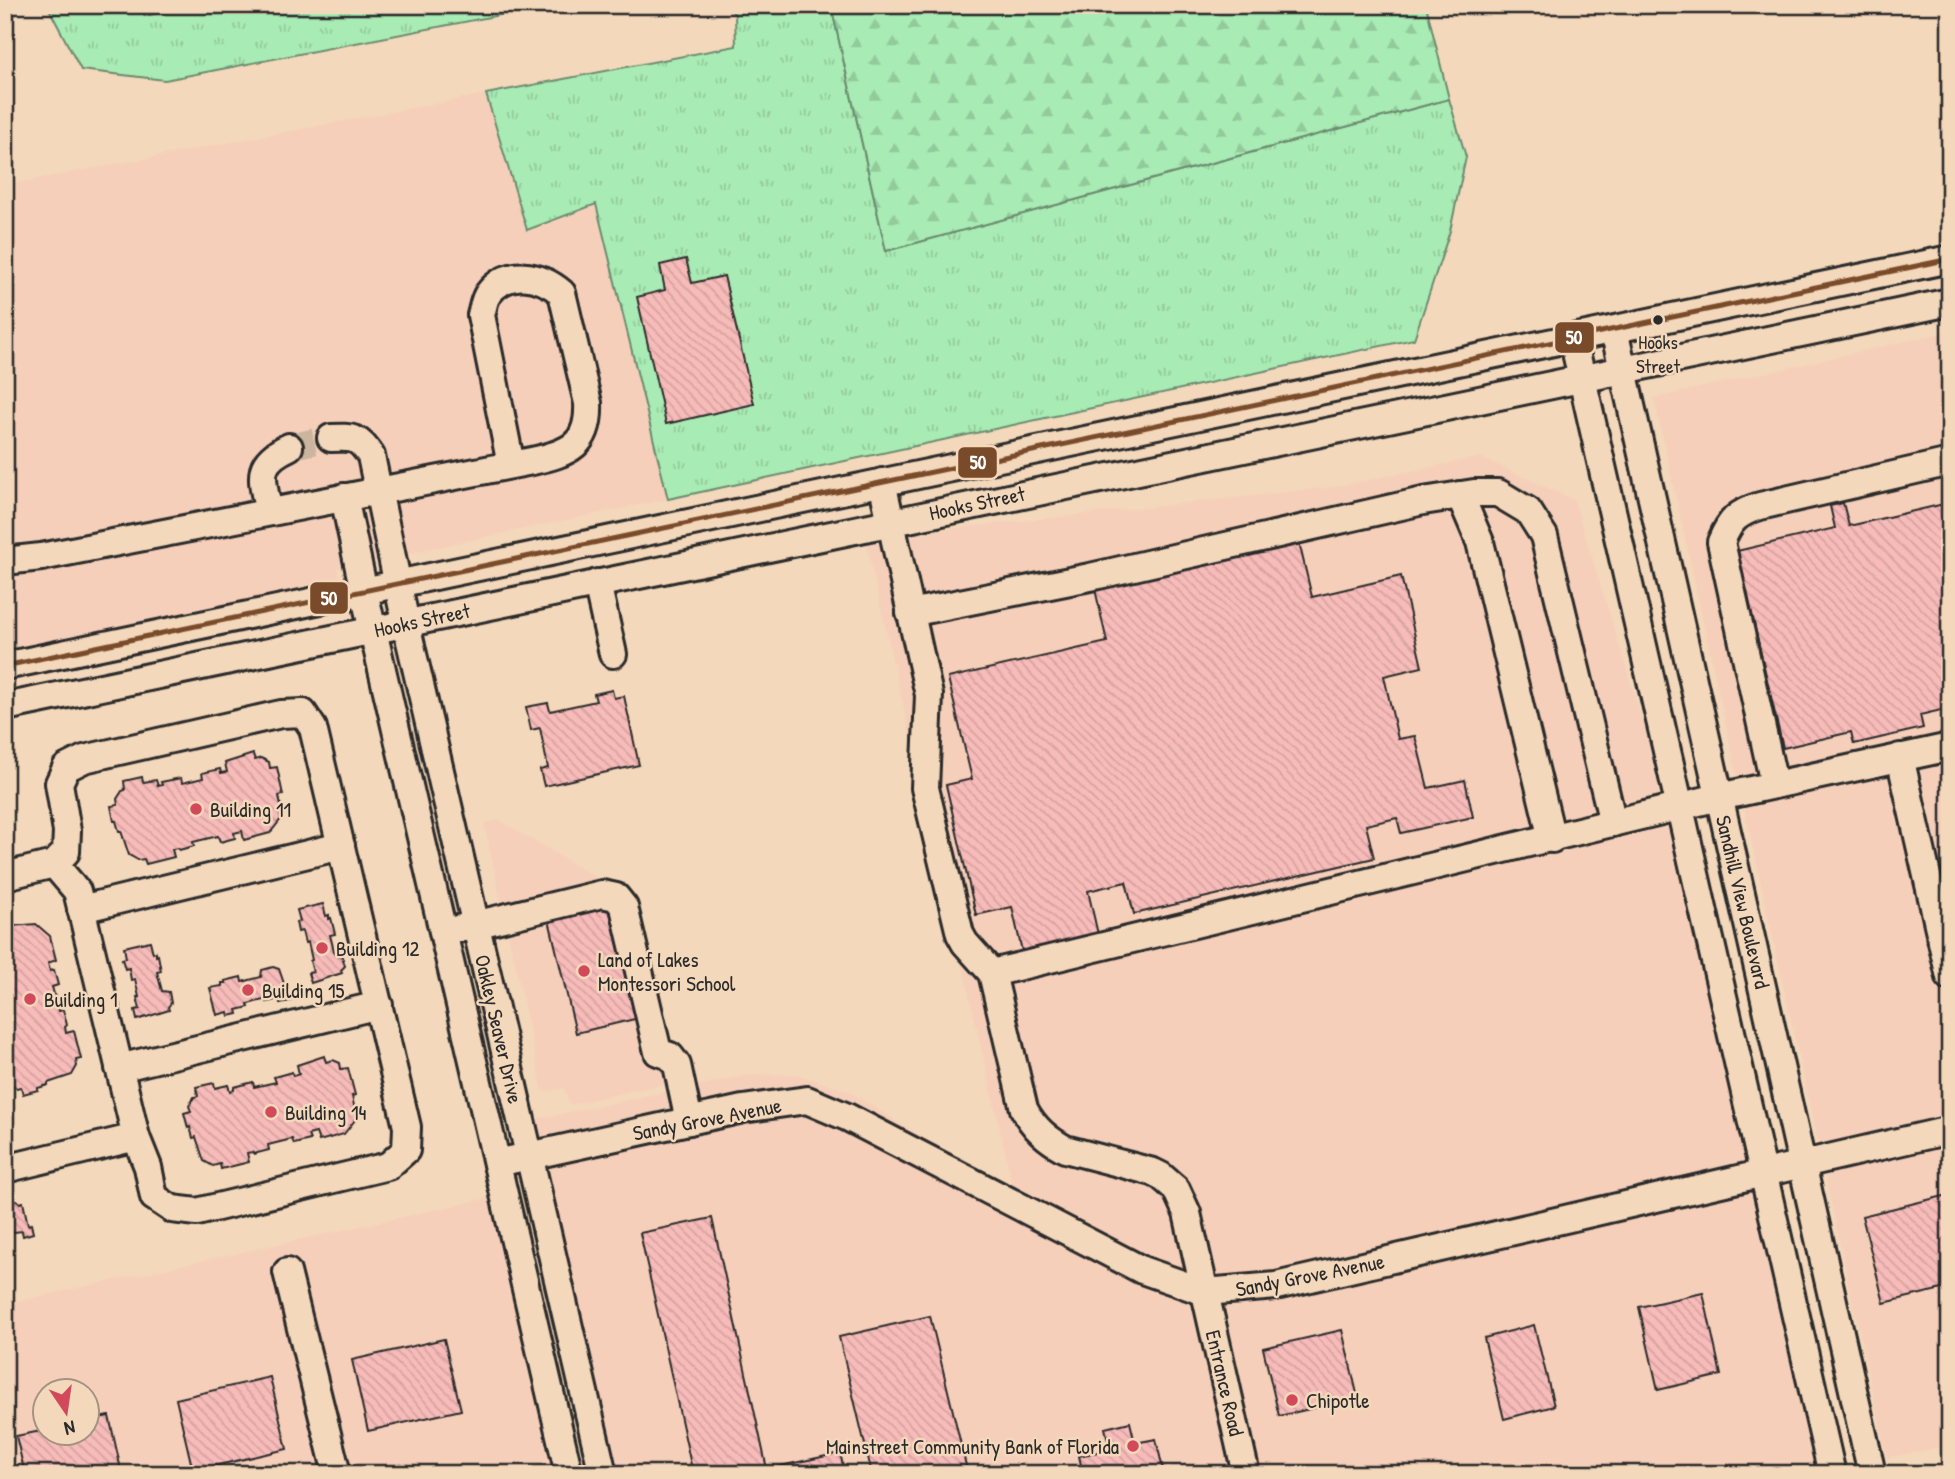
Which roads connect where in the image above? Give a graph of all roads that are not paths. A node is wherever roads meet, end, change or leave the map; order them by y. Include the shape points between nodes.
1 (1950, 259) edge
2 (1950, 302) edge
3 (1614, 330) junction
4 (1573, 339) junction
5 (1623, 372) junction
6 (1583, 380) junction
7 (331, 438) tunnel mouth
8 (289, 447) tunnel mouth
9 (1950, 462) edge
10 (511, 465) junction
11 (882, 482) junction
12 (379, 490) junction
13 (1460, 495) junction
14 (344, 497) junction
15 (269, 512) junction
16 (890, 521) junction
17 (5, 561) edge
18 (597, 583) junction
19 (398, 584) junction
20 (364, 592) junction
21 (910, 613) junction
22 (405, 624) junction
23 (373, 631) junction
24 (612, 654) dead end
25 (5, 666) edge
26 (5, 707) edge
27 (1950, 747) edge
28 (1900, 757) junction
29 (1774, 784) junction
30 (1719, 796) junction
31 (1680, 806) junction
32 (1613, 824) junction
33 (1552, 839) junction
34 (341, 846) junction
35 (54, 864) junction
36 (5, 876) edge
37 (81, 909) junction
38 (475, 926) junction
39 (443, 933) junction
40 (992, 973) junction
41 (1950, 977) edge
42 (379, 1005) junction
43 (119, 1068) junction
44 (689, 1121) junction
45 (1950, 1130) edge
46 (135, 1137) junction
47 (528, 1157) junction
48 (496, 1164) junction
49 (1803, 1164) junction
50 (5, 1170) edge
51 (1763, 1173) junction
52 (287, 1272) dead end
53 (1205, 1292) junction
54 (337, 1474) edge
55 (569, 1474) edge
56 (603, 1474) edge
57 (1246, 1474) edge
58 (1832, 1474) edge
59 (1872, 1474) edge

1 - 3 street, Hooks Street
2 - 5 street, Hooks Street
3 - 4 street, Hooks Street
3 - 5 street, Sandhill View Boulevard
4 - 6 street, Sandhill View Boulevard
4 - 11 street, Hooks Street
5 - 6 street, Hooks Street
5 - 30 street, Sandhill View Boulevard
6 - 16 street, Hooks Street
6 - 31 street, Sandhill View Boulevard
7 - 12 street, Oakley Seaver Drive via 352,437 362,442 371,456
8 - 15 street via 271,456 264,468 262,482
9 - 29 street via 1760,506 1743,511 1728,525 1721,542
10 - 10 street via 555,456 573,446 589,421 589,403 562,293 538,277 504,279 487,295 481,315
10 - 12 street
11 - 16 street
11 - 19 street, Hooks Street
12 - 14 street
12 - 19 street, Oakley Seaver Drive
13 - 21 street
13 - 32 street via 1498,493 1528,511 1544,536
13 - 33 street via 1480,542
14 - 15 street
14 - 20 street, Oakley Seaver Drive
15 - 17 street
16 - 18 street, Hooks Street
16 - 21 street
18 - 22 street, Hooks Street
18 - 24 street
19 - 20 street, Hooks Street
19 - 22 street, Oakley Seaver Drive
20 - 23 street, Oakley Seaver Drive
20 - 25 street, Hooks Street
21 - 40 street via 929,695 925,788 960,934
22 - 23 street, Hooks Street
22 - 38 street, Oakley Seaver Drive
23 - 26 street, Hooks Street
23 - 39 street, Oakley Seaver Drive
27 - 28 street
28 - 29 street
28 - 41 street
29 - 30 street
30 - 31 street
30 - 49 street, Sandhill View Boulevard
31 - 32 street
31 - 51 street, Sandhill View Boulevard
32 - 33 street
33 - 40 street
34 - 35 street via 313,728 303,713 281,714 85,759 66,768 59,783 66,852
34 - 37 street
34 - 42 street
35 - 36 street
35 - 37 street via 77,891
37 - 43 street
38 - 39 street
38 - 44 street via 602,894 621,902 658,1052 677,1065
38 - 47 street, Oakley Seaver Drive
39 - 48 street, Oakley Seaver Drive
40 - 53 street, Entrance Road via 1031,1122 1065,1149 1153,1172 1169,1182 1187,1213
42 - 43 street
42 - 46 street via 407,1127 406,1150 388,1166 197,1212 172,1209 154,1196
43 - 46 street
44 - 47 street, Sandy Grove Avenue
44 - 53 street, Sandy Grove Avenue via 807,1100 847,1116 1142,1270
45 - 49 street, Sandy Grove Avenue
46 - 50 street
47 - 48 street, Sandy Grove Avenue
47 - 56 street, Oakley Seaver Drive
48 - 55 street, Oakley Seaver Drive
49 - 51 street, Sandy Grove Avenue
49 - 59 street, Sandhill View Boulevard
51 - 53 street, Sandy Grove Avenue via 1276,1286
51 - 58 street, Sandhill View Boulevard
52 - 54 street
53 - 57 street, Entrance Road

